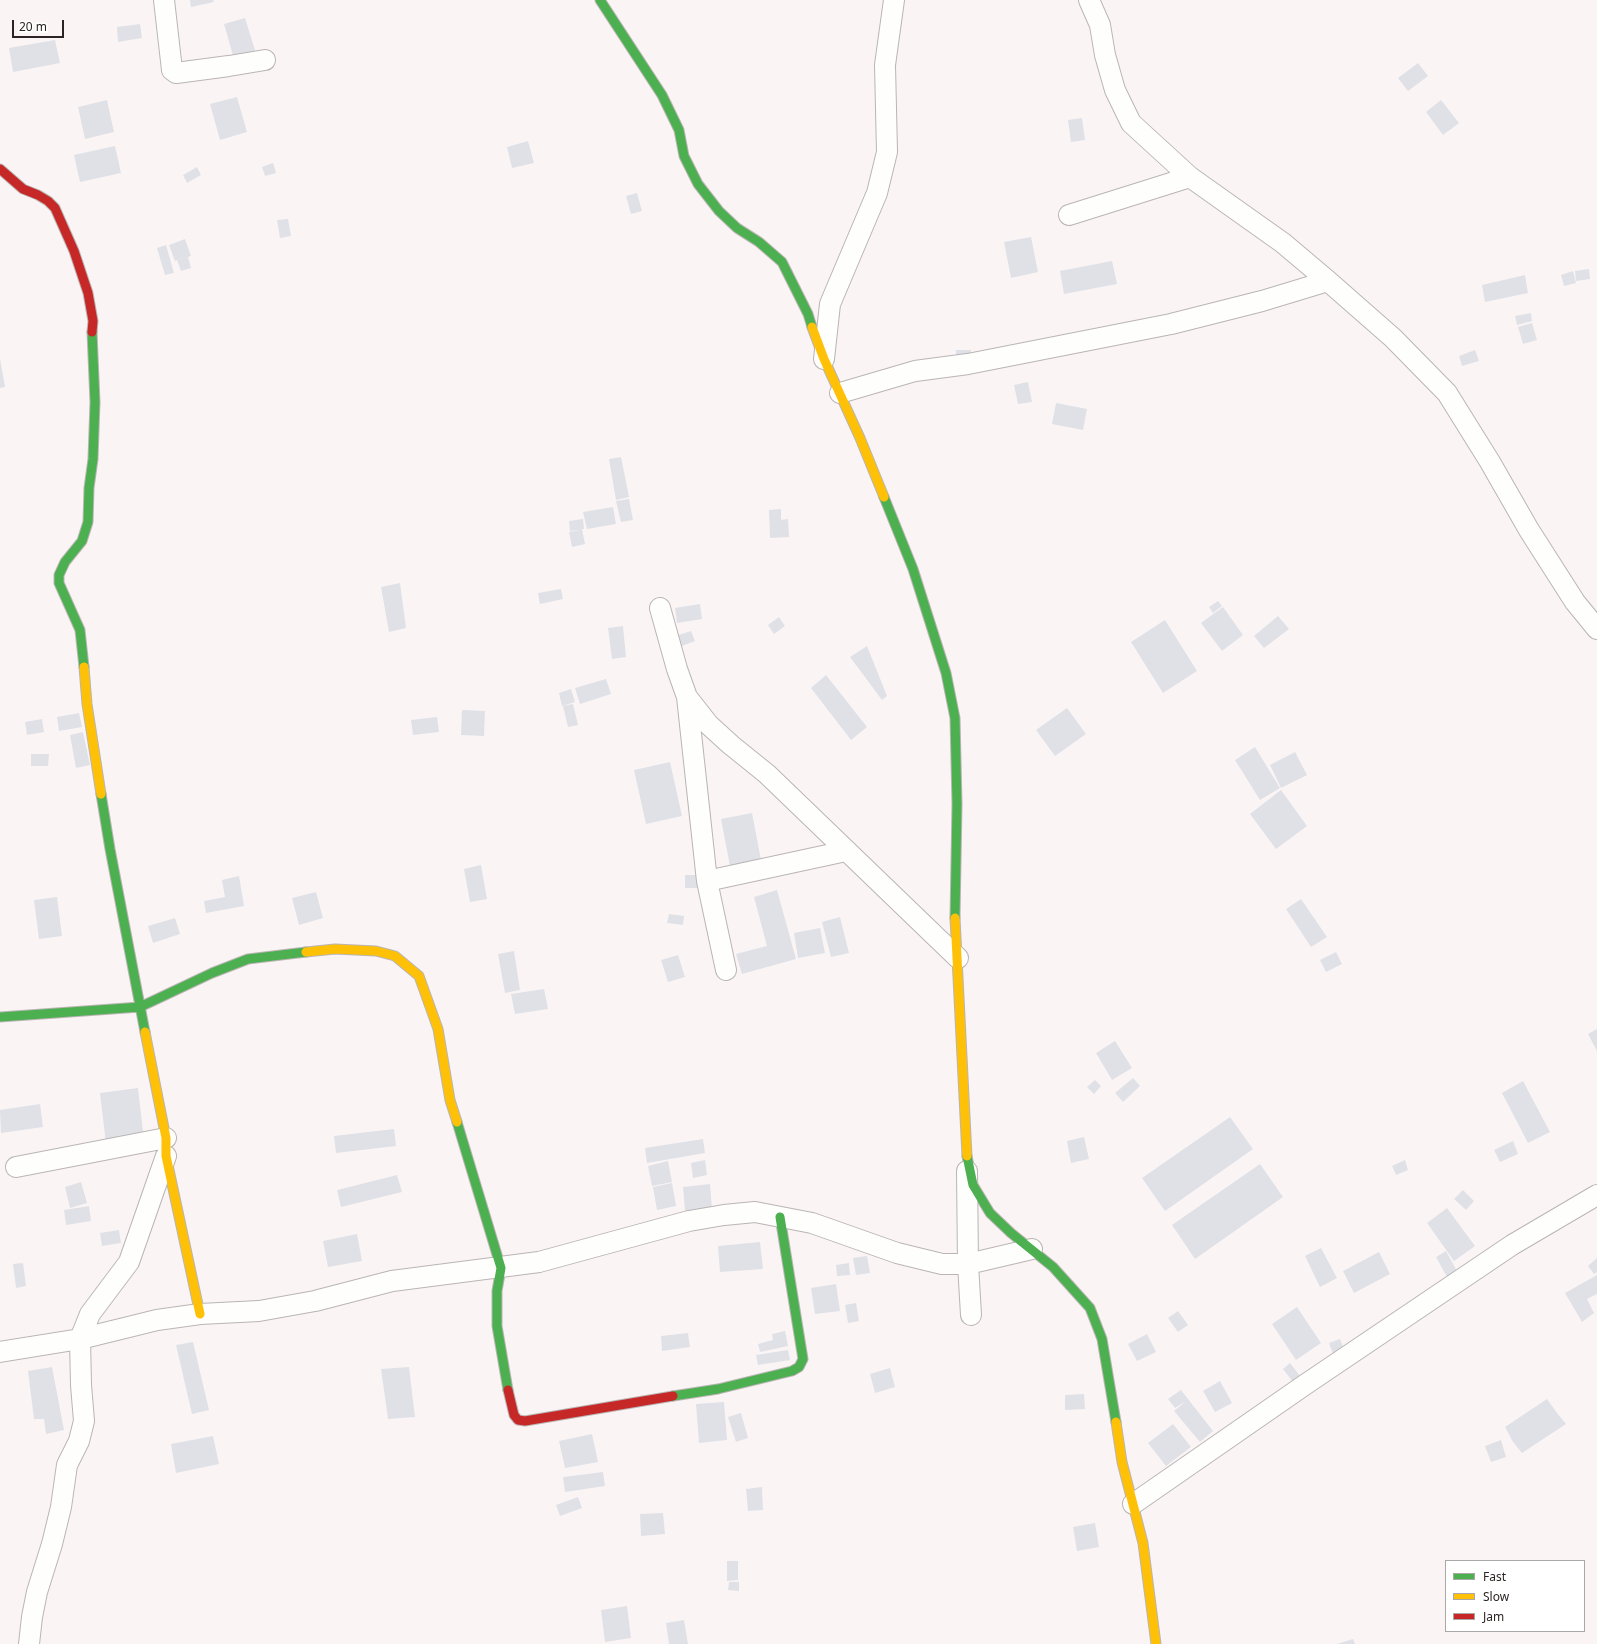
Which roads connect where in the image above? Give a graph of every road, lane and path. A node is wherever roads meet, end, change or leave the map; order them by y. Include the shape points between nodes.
1 (164, 0) edge
2 (600, 0) edge
3 (894, 0) edge
4 (1089, 0) edge
5 (265, 60) dead end
6 (0, 169) edge
7 (1190, 177) junction
8 (1069, 215) dead end
9 (1328, 281) junction
10 (824, 359) junction
11 (840, 393) junction
12 (660, 608) dead end
13 (1597, 629) edge
14 (687, 697) junction
15 (846, 851) junction
16 (707, 881) junction
17 (958, 958) junction
18 (726, 970) dead end
19 (140, 1008) junction
20 (0, 1017) edge
21 (166, 1147) junction
22 (967, 1157) junction
23 (16, 1167) dead end
24 (1597, 1195) edge
25 (780, 1217) junction
26 (1032, 1249) junction
27 (968, 1264) junction
28 (501, 1268) junction
29 (200, 1314) junction
30 (971, 1315) dead end
31 (80, 1339) junction
32 (0, 1352) edge
33 (1133, 1504) junction
34 (29, 1644) edge
35 (1156, 1644) edge

1 - 5 street via 172,70 176,73
2 - 10 street via 662,95 679,130 684,156 698,184 719,212 782,262 808,314
3 - 10 street via 885,65 887,152 877,193 830,304
4 - 7 street via 1100,25 1115,90 1131,123
6 - 19 street via 23,189 43,198 55,208 74,251 93,321 95,402 88,522 82,541 65,562 59,575 59,583 80,630 87,704 108,841
7 - 8 street
7 - 9 street via 1283,243
9 - 11 street via 1171,324 968,364 915,371
9 - 13 street via 1393,338 1447,393 1529,530 1575,602
10 - 11 street
11 - 17 street via 913,569 946,673 955,718 955,912
12 - 14 street
14 - 15 street via 709,725 767,774
14 - 16 street
15 - 16 street
15 - 17 street
16 - 18 street
17 - 22 street
19 - 20 street
19 - 21 street
19 - 28 street via 212,973 248,959 335,949 376,951 395,956 419,976 438,1029 450,1100
21 - 23 street
21 - 29 street
21 - 31 street via 129,1262 90,1314
22 - 26 street via 973,1184 990,1213
22 - 27 street
24 - 33 street via 1512,1245
25 - 27 street via 812,1223 919,1259 942,1264
25 - 28 street via 755,1212 696,1220 539,1262
25 - 28 street via 803,1359 799,1367 792,1371 718,1389 518,1420 514,1415 505,1378 497,1326 497,1291
26 - 27 street
26 - 33 street via 1053,1267 1090,1308 1102,1339 1122,1462
27 - 30 street
28 - 29 street via 392,1280 315,1301 259,1311
29 - 31 street via 157,1320
31 - 32 street
31 - 34 street via 80,1385 84,1421 68,1466 52,1544 37,1592
33 - 35 street via 1143,1543

